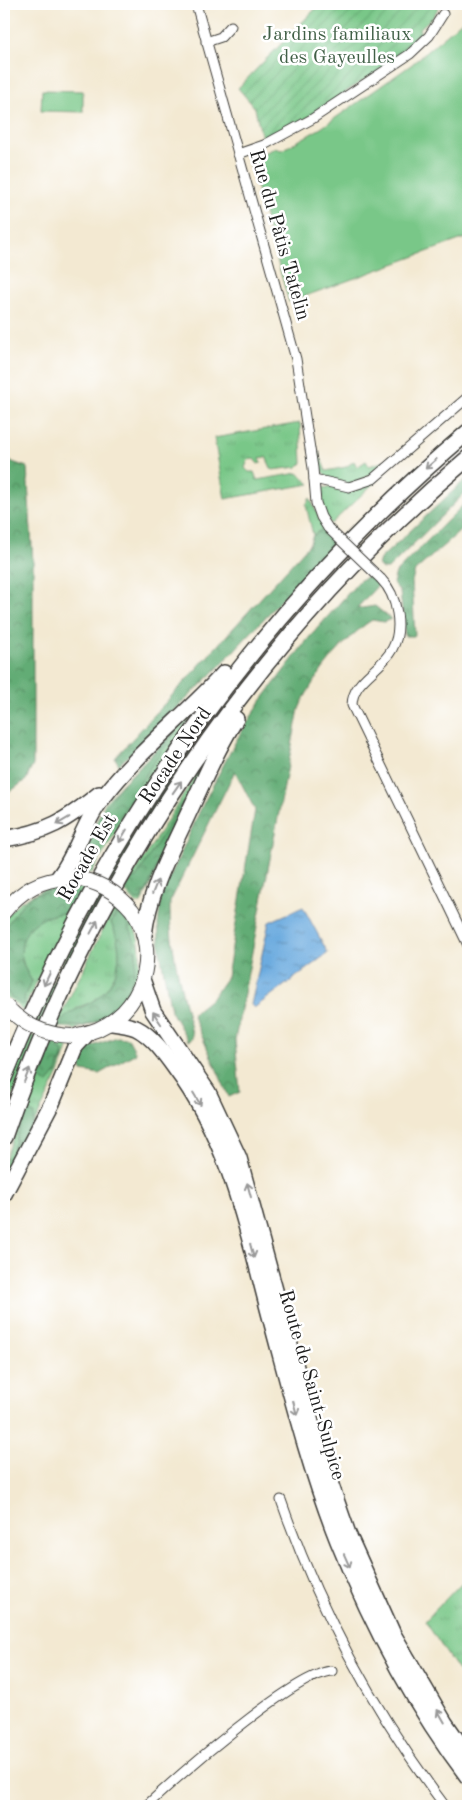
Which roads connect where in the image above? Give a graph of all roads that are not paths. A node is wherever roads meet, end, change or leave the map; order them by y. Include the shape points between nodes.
1 (196, 4) edge
2 (443, 14) dead end
3 (231, 26) dead end
4 (206, 42) junction
5 (238, 154) junction
6 (468, 397) edge
7 (468, 432) edge
8 (468, 458) edge
9 (314, 479) junction
10 (375, 544) junction
11 (332, 560) junction
12 (116, 781) junction
13 (4, 839) edge
14 (58, 878) junction
15 (20, 894) junction
16 (4, 898) edge
17 (4, 912) edge
18 (144, 934) junction
19 (468, 945) edge
20 (143, 982) junction
21 (5, 1004) edge
22 (111, 1023) junction
23 (88, 1033) junction
24 (4, 1078) edge
25 (4, 1137) edge
26 (4, 1194) edge
27 (281, 1500) dead end
28 (332, 1671) dead end
29 (468, 1756) edge
30 (468, 1777) edge
31 (146, 1806) edge
32 (444, 1806) edge

1 - 4 street, Rue du Pâtis Tatelin
2 - 5 street via 429,36 410,54 312,119 264,145
3 - 4 street via 222,37
4 - 5 street, Rue du Pâtis Tatelin
5 - 9 street, Rue du Pâtis Tatelin via 296,359
6 - 9 street via 373,479 356,487
7 -> 11 highway via 395,497
8 - 10 highway, Rocade Nord
9 - 19 street, bridge via 316,503 328,528 381,579 394,601 398,636 386,660 354,692 352,704
18 -> 10 highway via 148,906 226,735 273,668
25 -> 10 highway, Rocade Nord via 68,980 122,875 171,795 253,682
11 - 12 highway via 283,608 211,688
11 -> 24 highway, Rocade Est via 251,653 158,780 72,927
12 -> 13 highway via 65,821 30,835
12 - 14 highway via 87,821
14 - 15 main road
14 - 18 main road, bridge via 91,881 107,888 132,910
15 - 16 main road
15 - 17 main road
18 - 20 main road via 147,958
20 - 22 main road via 127,1009
29 -> 20 highway, Route de Saint-Sulpice via 393,1634 348,1534 318,1448 239,1158 208,1092 153,1011
21 - 23 main road, bridge via 19,1019 35,1029 72,1036
22 - 23 main road
22 -> 30 highway, Route de Saint-Sulpice via 136,1028 150,1038 185,1080 216,1134 236,1186 307,1453 338,1540 383,1640 436,1732
23 - 26 highway via 75,1047 52,1103
27 - 32 street via 313,1581 362,1680 417,1770
28 - 31 street via 322,1671 305,1680 263,1709

